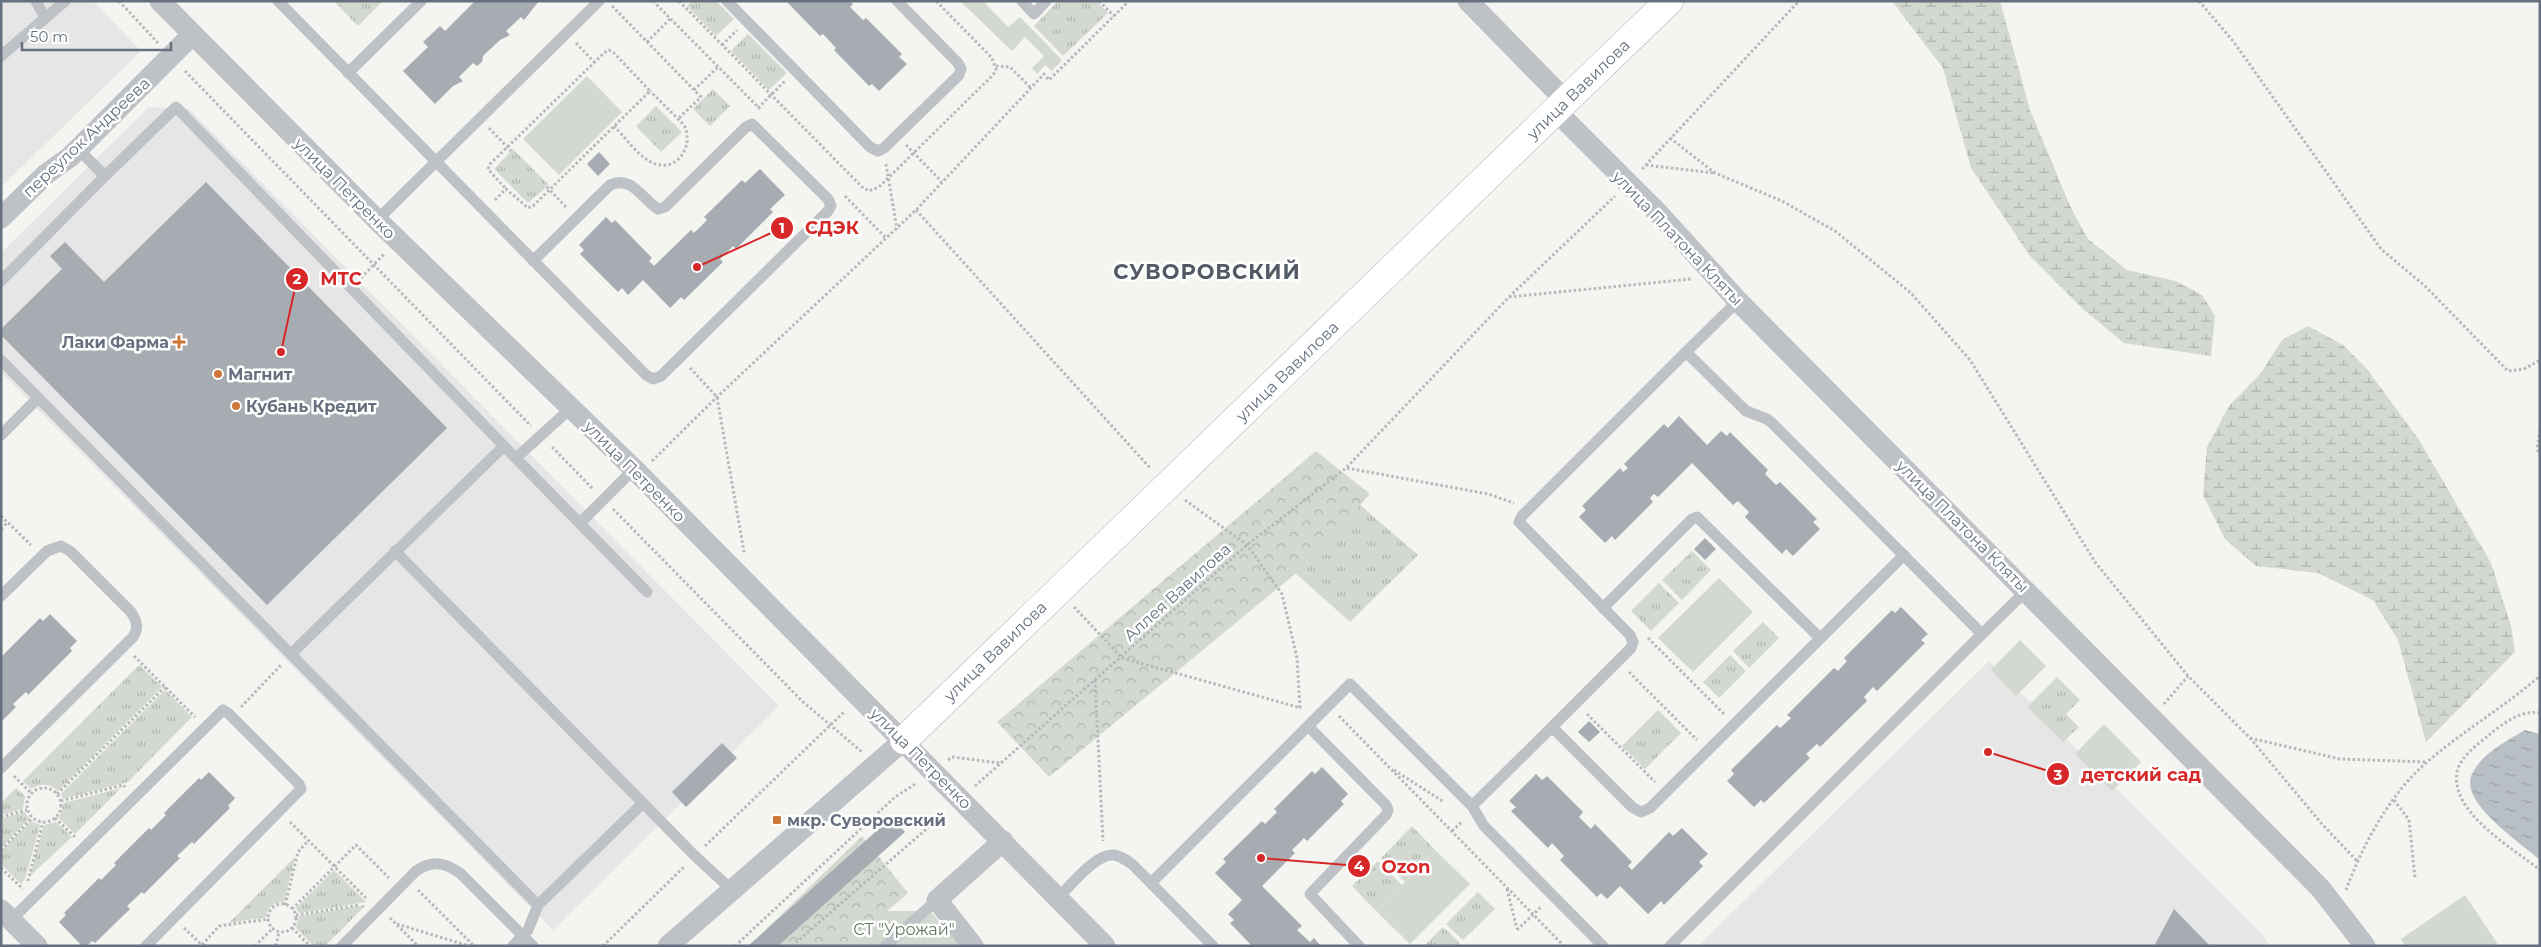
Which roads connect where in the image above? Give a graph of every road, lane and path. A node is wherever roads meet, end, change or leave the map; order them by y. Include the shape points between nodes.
1 (36, 1) edge
2 (65, 1) edge
3 (119, 1) edge
4 (160, 1) edge
5 (278, 1) edge
6 (422, 1) edge
7 (600, 1) edge
8 (607, 1) edge
9 (679, 1) edge
10 (727, 1) edge
11 (898, 1) edge
12 (936, 1) edge
13 (1022, 1) edge
14 (1046, 1) edge
15 (1099, 1) edge
16 (1129, 1) edge
17 (1468, 1) edge
18 (1669, 1) edge
19 (1799, 1) edge
20 (2199, 1) edge
21 (1114, 16) junction
22 (46, 18) junction
23 (670, 19) dead end
24 (737, 30) dead end
25 (567, 34) junction
26 (192, 35) junction
27 (647, 42) junction
28 (722, 45) junction
29 (1, 56) edge
30 (171, 56) junction
31 (594, 62) junction
32 (718, 66) dead end
33 (996, 66) junction
34 (348, 73) junction
35 (786, 80) dead end
36 (1031, 88) junction
37 (650, 90) junction
38 (694, 90) junction
39 (771, 95) junction
40 (1561, 106) junction
41 (758, 108) dead end
42 (480, 119) junction
43 (678, 119) junction
44 (614, 126) junction
45 (897, 136) junction
46 (1670, 138) junction
47 (884, 148) junction
48 (78, 149) junction
49 (509, 149) junction
50 (914, 153) junction
51 (436, 162) junction
52 (1645, 165) junction
53 (1715, 173) junction
54 (105, 176) junction
55 (889, 178) junction
56 (942, 182) junction
57 (1628, 184) junction
58 (548, 188) junction
59 (506, 189) junction
60 (916, 210) junction
61 (484, 211) junction
62 (1, 218) edge
63 (577, 218) junction
64 (376, 220) junction
65 (896, 229) junction
66 (397, 240) junction
67 (533, 261) junction
68 (374, 264) junction
69 (1716, 277) junction
70 (1, 281) edge
71 (351, 288) junction
72 (1508, 297) junction
73 (1738, 300) junction
74 (1686, 352) junction
75 (680, 357) junction
76 (1, 360) edge
77 (2540, 360) edge
78 (717, 397) junction
79 (38, 398) junction
80 (571, 408) junction
81 (2540, 430) edge
82 (1, 434) edge
83 (541, 436) junction
84 (504, 446) junction
85 (2540, 454) edge
86 (516, 458) junction
87 (1346, 468) junction
88 (637, 471) junction
89 (1167, 487) junction
90 (603, 500) junction
91 (1529, 509) junction
92 (1, 516) edge
93 (8, 522) junction
94 (580, 523) junction
95 (1, 529) edge
96 (1247, 545) junction
97 (395, 551) junction
98 (1904, 555) junction
99 (42, 556) junction
100 (749, 584) junction
101 (1058, 590) junction
102 (2026, 590) junction
103 (647, 592) dead end
104 (1, 596) edge
105 (1603, 608) junction
106 (1982, 634) junction
107 (1645, 635) dead end
108 (1820, 638) junction
109 (132, 654) dead end
110 (291, 654) junction
111 (1122, 658) junction
112 (1618, 661) junction
113 (2188, 676) junction
114 (2540, 676) edge
115 (1096, 680) junction
116 (165, 687) junction
117 (860, 695) junction
118 (1576, 703) junction
119 (1300, 708) junction
120 (1324, 709) junction
121 (2540, 713) edge
122 (232, 717) junction
123 (2151, 718) junction
124 (832, 724) junction
125 (1734, 724) junction
126 (205, 726) junction
127 (1308, 726) junction
128 (1552, 727) junction
129 (2250, 738) junction
130 (904, 740) junction
131 (1707, 751) junction
132 (2426, 762) junction
133 (1001, 763) junction
134 (876, 764) junction
135 (1390, 767) junction
136 (1, 768) edge
137 (934, 771) junction
138 (20, 782) dead end
139 (31, 793) junction
140 (1665, 793) junction
141 (57, 794) junction
142 (135, 796) junction
143 (961, 798) junction
144 (2394, 800) junction
145 (61, 801) junction
146 (643, 803) junction
147 (1472, 806) junction
148 (1452, 807) dead end
149 (27, 810) junction
150 (280, 812) junction
151 (1, 817) edge
152 (32, 818) junction
153 (55, 818) junction
154 (1464, 819) dead end
155 (43, 822) junction
156 (1452, 831) junction
157 (309, 841) junction
158 (1003, 841) junction
159 (84, 847) junction
160 (1, 850) edge
161 (695, 856) junction
162 (1104, 857) junction
163 (2357, 860) junction
164 (334, 867) junction
165 (1, 868) edge
166 (2540, 870) edge
167 (2415, 878) dead end
168 (408, 880) junction
169 (1150, 883) junction
170 (1507, 887) junction
171 (400, 888) junction
172 (732, 890) junction
173 (36, 895) junction
174 (1058, 898) junction
175 (937, 900) junction
176 (1546, 902) dead end
177 (285, 905) junction
178 (538, 905) junction
179 (292, 908) junction
180 (380, 908) junction
181 (2338, 911) junction
182 (1533, 914) junction
183 (6, 915) edge
184 (296, 915) junction
185 (174, 918) junction
186 (269, 919) junction
187 (396, 924) junction
188 (272, 928) junction
189 (292, 928) junction
190 (279, 932) junction
191 (523, 936) junction
192 (37, 946) edge
193 (146, 946) edge
194 (255, 946) edge
195 (276, 946) edge
196 (310, 946) edge
197 (342, 946) edge
198 (418, 946) edge
199 (468, 946) edge
200 (474, 946) edge
201 (513, 946) edge
202 (533, 946) edge
203 (603, 946) edge
204 (668, 946) edge
205 (735, 946) edge
206 (792, 946) edge
207 (885, 946) edge
208 (973, 946) edge
209 (1105, 946) edge
210 (1213, 946) edge
211 (1359, 946) edge
212 (1564, 946) edge
213 (1603, 946) edge
214 (1670, 946) edge
215 (2365, 946) edge

1 - 22 lane
2 - 22 lane
3 - 30 path
4 - 26 street, улица Петренко
5 - 34 lane
6 - 34 lane
7 - 25 lane
8 - 27 path
9 - 28 path
10 - 47 lane via 870,147 878,151
11 - 45 lane via 958,63 961,70
12 - 33 path
13 - 14 lane via 1034,14
15 - 21 path
16 - 21 path
17 - 40 street, улица Платона Кляты
18 - 40 street, улица Вавилова
19 - 46 path, Аллея Вавилова
20 - 77 path via 2233,41 2381,249 2425,286 2508,370 2524,369
21 - 36 path via 1049,80 1044,74
22 - 29 lane
23 - 27 path
24 - 28 path
25 - 31 path
25 - 42 lane
26 - 30 street, переулок Андреева
26 - 64 street, улица Петренко
27 - 38 path
28 - 39 path
30 - 48 street, переулок Андреева
30 - 68 path
31 - 37 path via 609,50
31 - 49 path
32 - 38 path
33 - 36 path via 1010,67
33 - 50 path via 993,75
34 - 51 lane
35 - 39 path
36 - 56 path
37 - 43 path
37 - 44 path
38 - 43 path via 701,97
39 - 41 path
39 - 55 path via 862,187 874,190
40 - 57 street, улица Платона Кляты
40 - 89 street, улица Вавилова
42 - 49 path
42 - 51 lane
43 - 44 path via 687,131 688,146 680,158 668,165 647,159
44 - 58 path
45 - 47 lane
45 - 50 path
46 - 52 path, Аллея Вавилова
46 - 53 path
47 - 55 path
48 - 54 lane
48 - 62 street, переулок Андреева via 46,174
49 - 59 path via 488,168
50 - 55 path
50 - 56 path
51 - 61 lane
51 - 64 lane
52 - 53 path
52 - 57 path, Аллея Вавилова
53 - 113 path via 1782,201 1835,231 1911,293 1970,360 2095,562
54 - 70 lane
54 - 71 lane via 176,107
55 - 65 path
56 - 60 path
57 - 69 street, улица Платона Кляты
57 - 72 path, Аллея Вавилова
58 - 59 path via 528,208
58 - 63 path
59 - 61 path
60 - 65 path
60 - 89 path
61 - 67 lane
63 - 67 lane
63 - 75 lane via 610,185 618,182 627,182 658,209 665,207 752,124 828,199 831,206 828,211
64 - 66 street, улица Петренко
65 - 78 path
66 - 68 path
66 - 80 street, улица Петренко
67 - 75 lane via 646,375 653,379 661,376
68 - 71 path
68 - 83 path
69 - 72 path
69 - 73 street, улица Платона Кляты
71 - 84 lane
72 - 87 path, Аллея Вавилова
73 - 74 lane
73 - 102 street, улица Платона Кляты
74 - 91 lane
74 - 98 lane via 1746,411 1773,424
75 - 78 path
76 - 79 lane
78 - 88 path
78 - 100 path
79 - 82 lane
79 - 110 lane
80 - 83 lane
80 - 88 street, улица Петренко
81 - 85 path via 2537,449
83 - 86 lane
83 - 90 path
84 - 86 lane
84 - 97 lane
86 - 94 lane
87 - 91 path via 1488,494
87 - 96 path, Аллея Вавилова
88 - 90 lane
88 - 100 street, улица Петренко
89 - 96 path
89 - 101 street, улица Вавилова
90 - 94 lane
90 - 124 path via 802,701
91 - 105 lane via 1519,522 1522,527
92 - 93 path
93 - 95 path
93 - 99 path
94 - 103 lane
96 - 111 path, Аллея Вавилова
96 - 119 path via 1282,594 1297,658
97 - 110 lane
97 - 146 lane
98 - 106 lane
98 - 108 lane
99 - 104 lane
99 - 136 lane via 54,546 70,551 131,612 137,620 136,631
100 - 117 street, улица Петренко
101 - 111 path
101 - 130 street, улица Вавилова
102 - 106 lane
102 - 123 street, улица Платона Кляты
105 - 108 lane via 1697,517
105 - 112 lane via 1633,642
106 - 214 lane
107 - 125 path
108 - 125 lane
109 - 116 path
110 - 122 path
110 - 178 lane
111 - 115 path, Аллея Вавилова
111 - 119 path
112 - 118 lane
112 - 131 path
113 - 123 path
113 - 129 path
114 - 132 path
115 - 133 path, Аллея Вавилова
115 - 162 path
116 - 126 path
116 - 141 path
117 - 124 path
117 - 130 street, улица Петренко
118 - 128 lane
118 - 140 path
119 - 120 path
120 - 127 lane
120 - 135 path
120 - 147 lane via 1350,684
121 - 166 path via 2519,715 2498,727 2465,757 2457,771 2458,790 2464,805 2477,820
122 - 126 lane via 223,710
122 - 150 lane via 299,784 299,793
123 - 181 street, улица Платона Кляты via 2321,889
124 - 134 path
124 - 161 path
125 - 131 lane
126 - 142 lane
127 - 169 lane
127 - 211 lane via 1388,810 1310,894
128 - 140 lane via 1632,807 1642,812
128 - 147 lane
129 - 132 path via 2340,759
129 - 163 path via 2322,824
130 - 134 street
130 - 137 street, улица Петренко
131 - 140 lane
132 - 144 path
133 - 137 path via 952,757
133 - 143 path, Аллея Вавилова
134 - 172 street
135 - 148 path
135 - 156 path
137 - 143 street, улица Петренко
137 - 205 path via 895,798
138 - 139 path
139 - 141 path via 47,788
139 - 149 path via 26,802
141 - 145 path
142 - 145 path via 124,785
142 - 159 lane
143 - 158 street, улица Петренко
143 - 206 path, Аллея Вавилова
144 - 163 path
144 - 167 path via 2409,820
145 - 153 path
146 - 161 lane
146 - 178 lane
147 - 213 lane via 1484,826
149 - 151 path
149 - 152 path
150 - 157 path
150 - 185 lane
152 - 155 path
152 - 160 path
153 - 155 path
153 - 159 path
154 - 156 path
155 - 173 path via 27,880
156 - 170 path
157 - 164 path
157 - 177 path via 298,852
158 - 174 street, улица Петренко
158 - 175 street
159 - 173 lane
161 - 172 lane
161 - 203 path
162 - 169 lane via 1122,858
162 - 174 lane via 1094,862
163 - 181 path
164 - 171 path via 356,845
164 - 179 path
164 - 184 path via 371,903
165 - 173 path
168 - 171 lane
168 - 191 lane via 425,865 438,862 449,866
168 - 200 path
169 - 210 lane
170 - 182 path
170 - 182 path via 1517,930
171 - 180 lane
172 - 204 street
173 - 183 lane
174 - 209 street, улица Петренко
175 - 207 lane
175 - 208 street
176 - 182 path
177 - 179 path
177 - 186 path via 275,906
178 - 191 lane
179 - 184 path
180 - 187 path
180 - 197 lane
181 - 215 street, улица Платона Кляты
182 - 212 path
183 - 192 street
184 - 189 path
185 - 186 path via 202,944 219,926
185 - 193 lane
186 - 188 path
187 - 198 path
187 - 199 path
188 - 190 path
188 - 194 path
189 - 190 path
189 - 196 path
190 - 195 path
191 - 201 lane
191 - 202 lane

